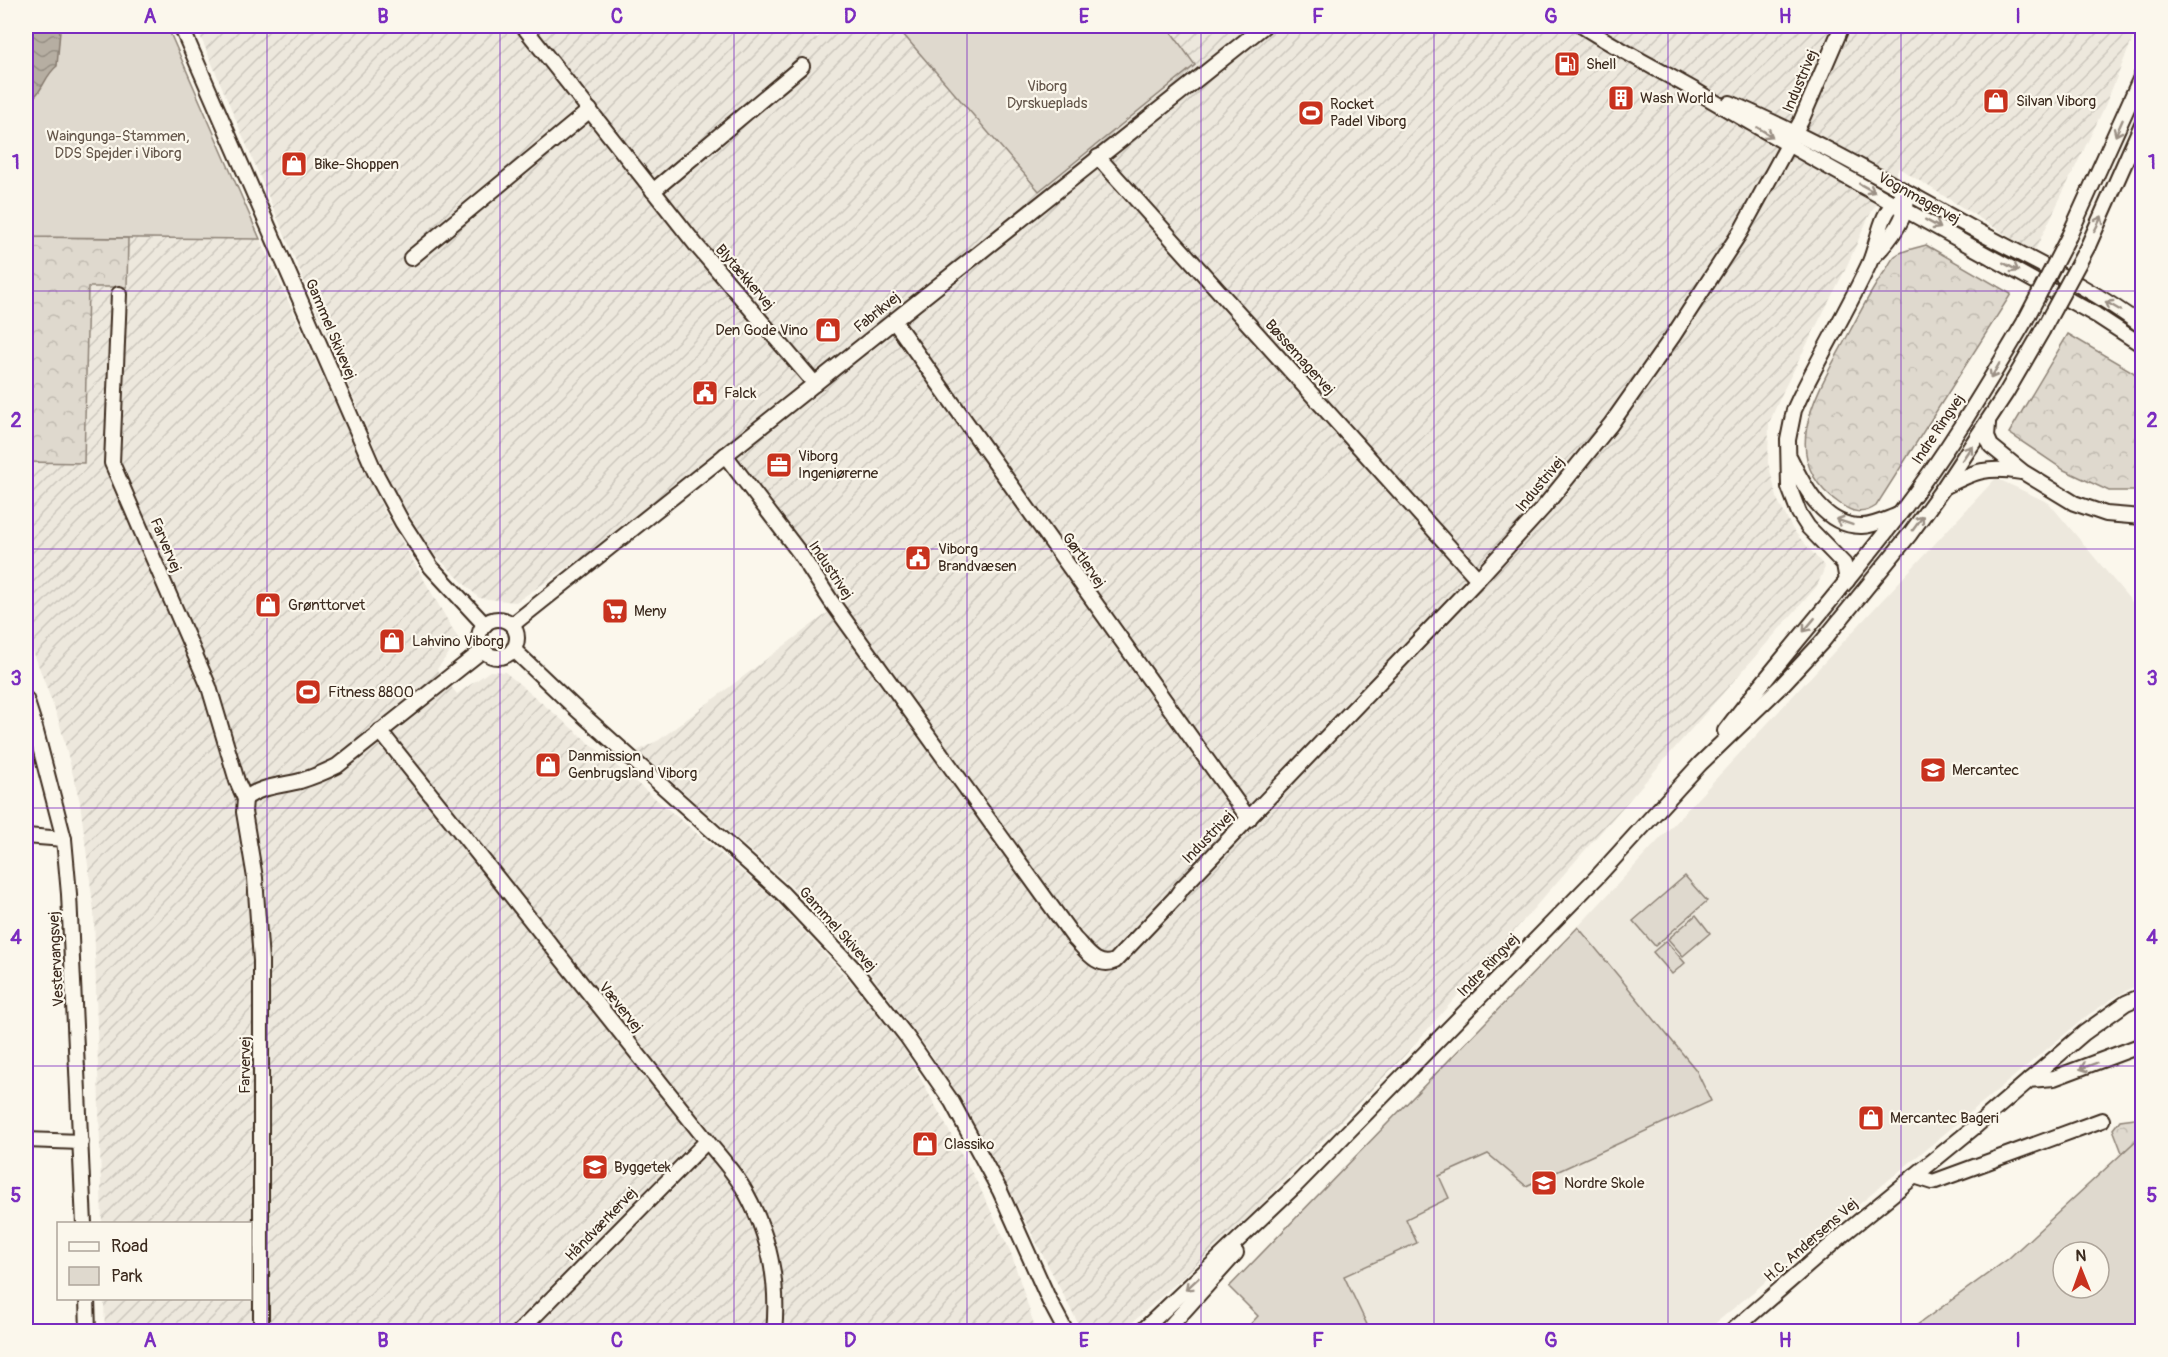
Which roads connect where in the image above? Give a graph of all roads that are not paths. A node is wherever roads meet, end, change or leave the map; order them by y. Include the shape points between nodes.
1 (181, 26) edge
2 (523, 26) edge
3 (1264, 26) edge
4 (1582, 26) edge
5 (1842, 26) edge
6 (802, 66) dead end
7 (2142, 75) edge
8 (1679, 81) junction
9 (590, 110) junction
10 (2142, 124) edge
11 (1795, 132) junction
12 (1788, 145) junction
13 (1098, 157) junction
14 (653, 191) junction
15 (1907, 192) junction
16 (1893, 202) junction
17 (1906, 209) junction
18 (411, 258) dead end
19 (1870, 261) junction
20 (119, 294) dead end
21 (894, 321) junction
22 (2142, 326) edge
23 (2142, 345) edge
24 (815, 384) junction
25 (1989, 420) junction
26 (725, 455) junction
27 (1789, 457) junction
28 (2023, 472) junction
29 (1944, 487) junction
30 (1900, 514) junction
31 (2142, 517) edge
32 (1478, 579) junction
33 (1847, 581) junction
34 (485, 625) junction
35 (512, 626) junction
36 (513, 649) junction
37 (483, 650) junction
38 (26, 699) edge
39 (380, 731) junction
40 (1700, 764) junction
41 (245, 799) junction
42 (1248, 819) junction
43 (26, 836) edge
44 (64, 839) junction
45 (2142, 996) edge
46 (2142, 1046) edge
47 (2029, 1080) junction
48 (2102, 1120) dead end
49 (26, 1140) edge
50 (707, 1141) junction
51 (81, 1142) junction
52 (1914, 1176) junction
53 (1295, 1186) junction
54 (84, 1222) edge
55 (87, 1300) edge
56 (1049, 1300) junction
57 (88, 1332) edge
58 (261, 1332) edge
59 (519, 1332) edge
60 (774, 1332) edge
61 (1056, 1332) edge
62 (1066, 1332) edge
63 (1141, 1332) edge
64 (1166, 1332) edge
65 (1731, 1332) edge

1 - 34 street, Gammel Skivevej via 375,472 431,567
2 - 9 street, Blytækkervej
3 - 13 street, Fabrikvej
4 - 8 street, Vognmagervej
5 - 11 street, Industrivej
6 - 14 street
7 -> 30 street, Indre Ringvej, bridge via 2069,236 2025,321
8 - 11 street, Vognmagervej
8 -> 12 street, Vognmagervej
9 - 14 street, Blytækkervej
9 - 18 street
25 -> 10 street, Indre Ringvej, bridge via 2088,246
11 - 12 street, Industrivej
11 - 15 street, Vognmagervej
12 -> 16 street, Vognmagervej
12 - 32 street, Industrivej via 1741,231 1611,424 1543,508
13 - 21 street, Fabrikvej
13 - 32 street, Bøssemagervej
14 - 24 street, Blytækkervej
15 - 16 street
15 - 17 street
22 -> 15 street, Vognmagervej via 2082,288
16 - 17 street, Vognmagervej
16 - 19 street
17 - 19 street via 1890,239
17 -> 23 street, Vognmagervej via 2096,315
19 - 27 street via 1794,410
20 - 41 street, Farvervej via 112,463 209,687
21 - 24 street, Fabrikvej
21 - 42 street, Gørtlervej
24 - 26 street, Fabrikvej
25 - 28 street via 1989,443
29 -> 25 street, Indre Ringvej
26 - 35 street, Fabrikvej
26 - 42 street, Industrivej via 799,552 1074,938 1098,963 1107,965 1115,961
30 -> 27 street via 1862,526 1839,521 1811,496
27 - 33 street via 1789,487 1799,513 1844,564
28 - 29 street via 1981,470
28 - 31 street via 2074,503 2106,514
40 -> 29 street, Indre Ringvej via 1822,642
30 - 33 street, Indre Ringvej
32 - 42 street, Industrivej
33 -> 40 street, Indre Ringvej
34 - 35 street via 499,620
34 - 37 street via 479,637
35 - 36 street via 517,637
36 - 37 street via 499,657
36 - 56 street, Gammel Skivevej via 782,893 853,968 952,1102 1000,1191
37 - 39 street
38 - 44 street, Vestervangsvej
39 - 41 street via 337,766 254,791
39 - 50 street, Vævervej
40 - 53 street, Indre Ringvej via 1596,877
41 - 58 street, Farvervej via 261,961
43 - 44 street
44 - 51 street, Vestervangsvej
45 - 47 street, H.C. Andersens Vej via 2084,1033
46 -> 47 street via 2054,1078
47 - 52 street, H.C. Andersens Vej
48 - 52 street via 1933,1182
49 - 51 street
50 - 59 street, Håndværkervej
50 - 60 street, Vævervej via 745,1192 763,1232 777,1305
51 - 54 street, Vestervangsvej
52 - 65 street, H.C. Andersens Vej
53 -> 63 street, Indre Ringvej
53 - 64 street, Indre Ringvej
55 - 57 street
56 - 61 street, Gammel Skivevej
56 - 62 street, Gammel Skivevej

